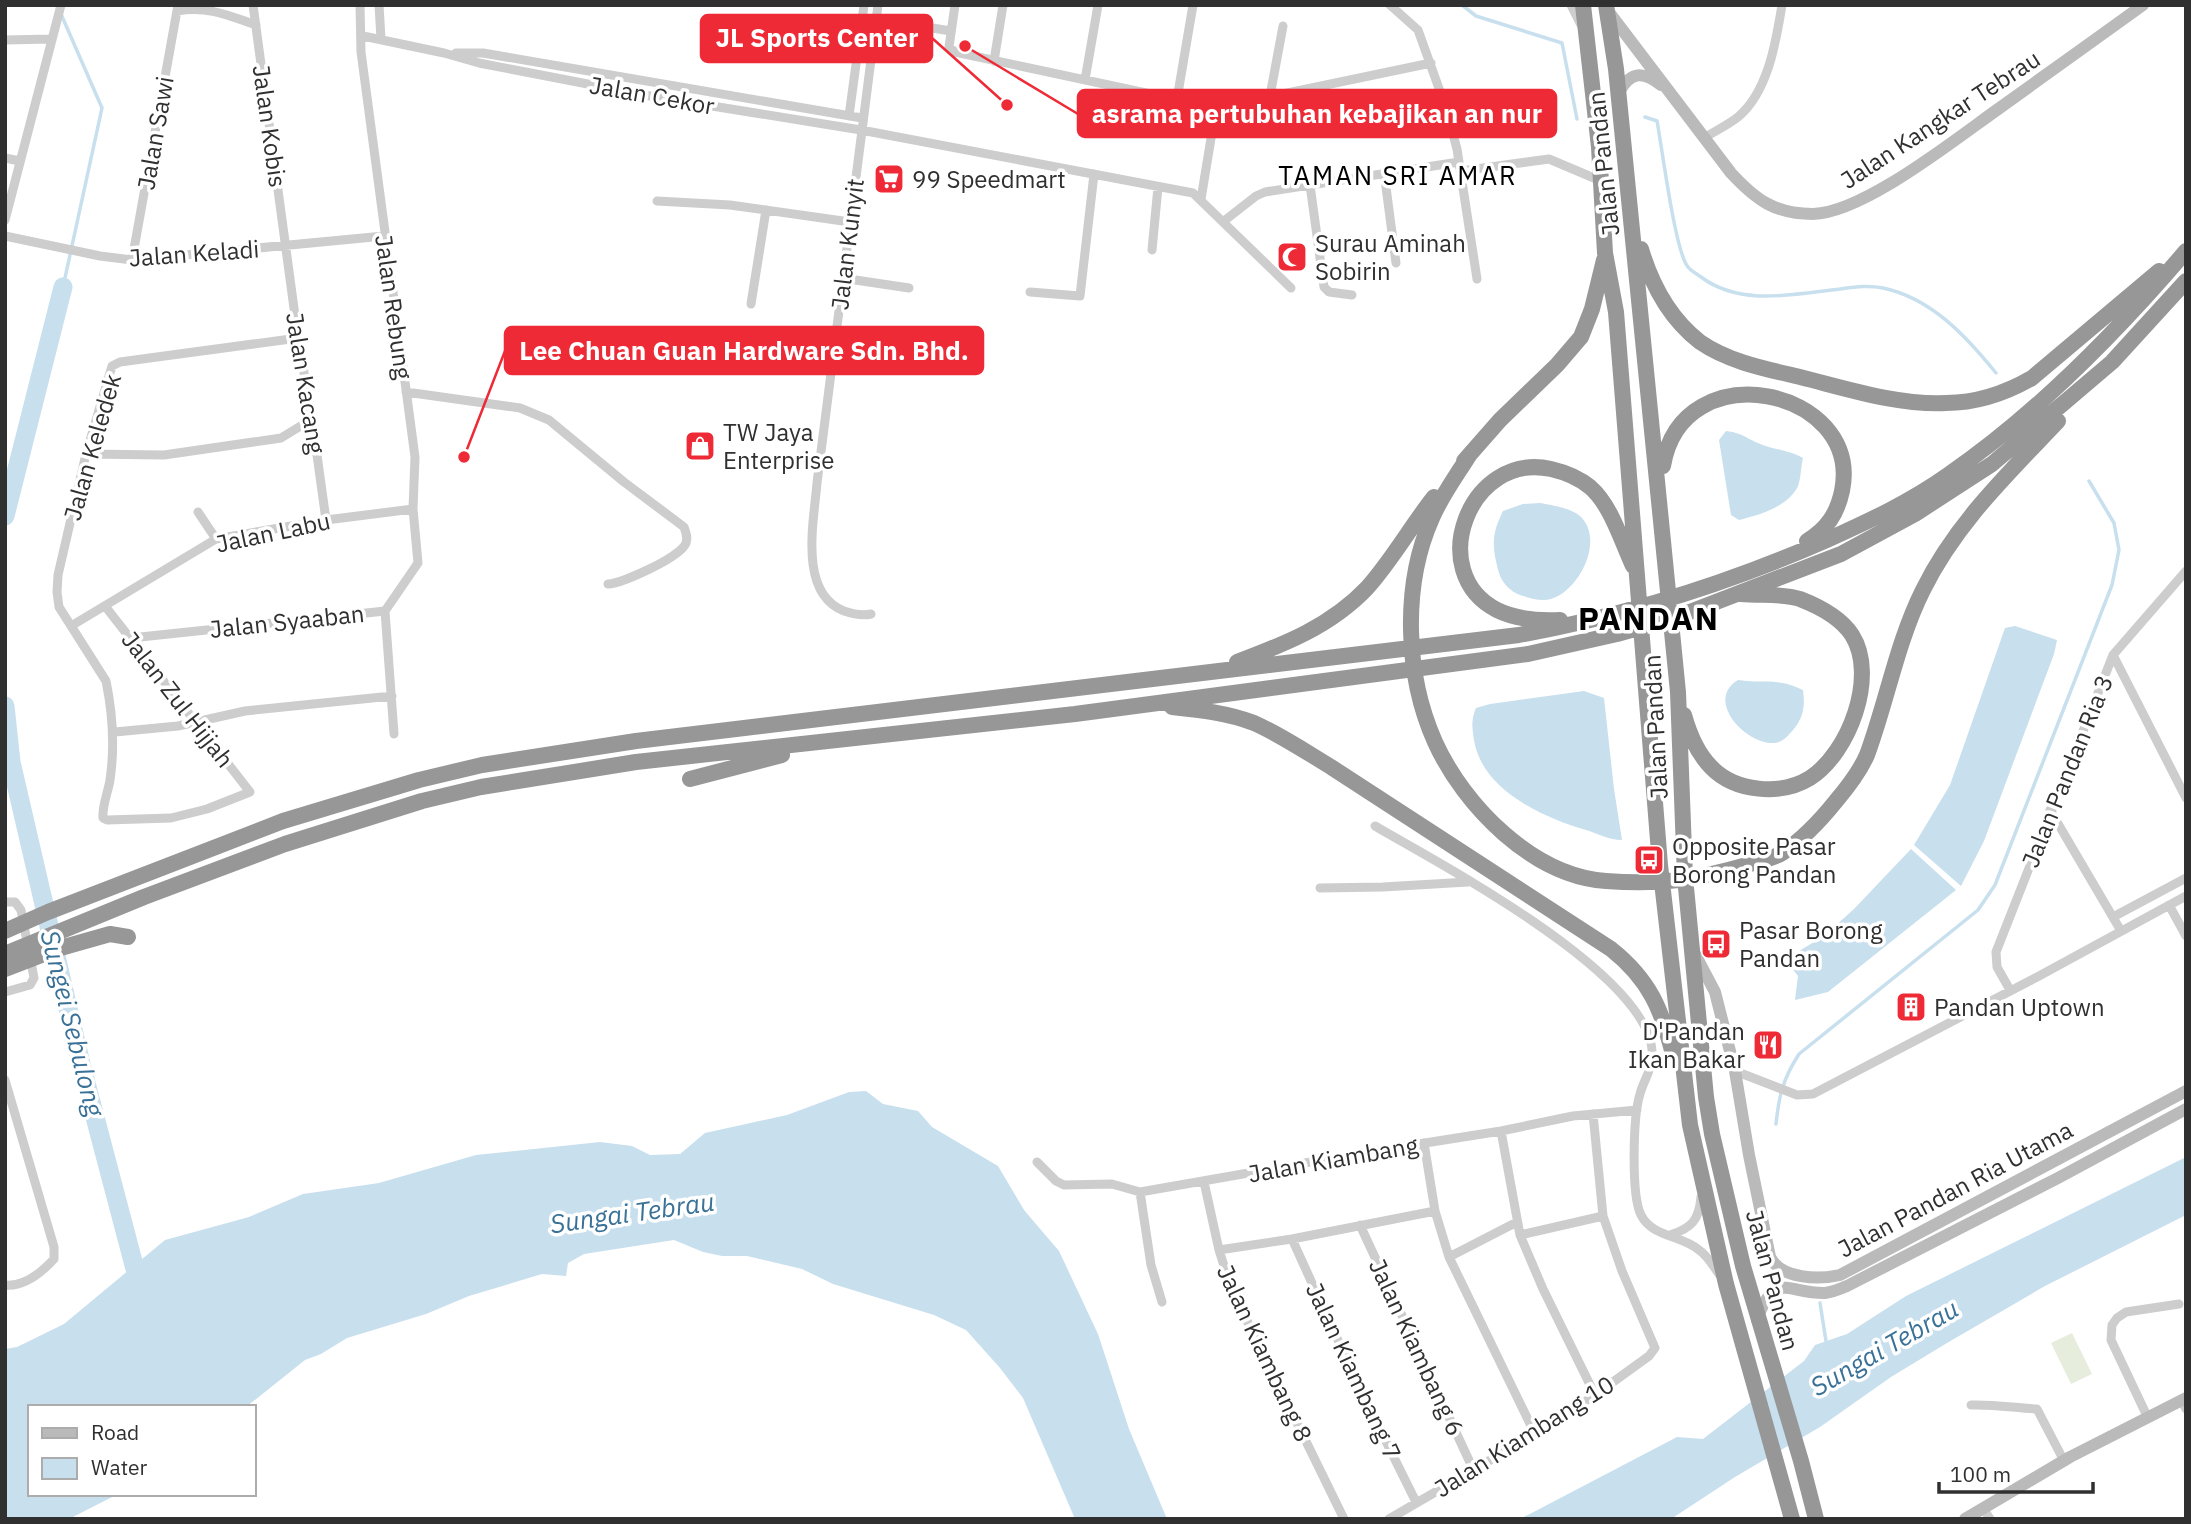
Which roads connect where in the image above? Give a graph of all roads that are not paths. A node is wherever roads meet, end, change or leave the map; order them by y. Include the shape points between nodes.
1 (61, 5) edge
2 (253, 5) edge
3 (360, 5) edge
4 (379, 5) edge
5 (864, 5) edge
6 (878, 5) edge
7 (955, 5) edge
8 (1003, 5) edge
9 (1098, 5) edge
10 (1193, 5) edge
11 (1390, 5) edge
12 (1572, 5) edge
13 (1583, 5) edge
14 (1782, 5) edge
15 (2143, 5) edge
16 (1606, 6) edge
17 (178, 8) edge
18 (876, 19) junction
19 (256, 25) junction
20 (1283, 26) dead end
21 (951, 31) junction
22 (1585, 33) junction
23 (52, 36) junction
24 (363, 36) junction
25 (381, 39) junction
26 (5, 40) edge
27 (362, 52) junction
28 (444, 53) junction
29 (994, 61) junction
30 (1431, 63) junction
31 (1084, 80) junction
32 (1619, 92) junction
33 (1670, 92) junction
34 (852, 95) junction
35 (1270, 96) junction
36 (1177, 99) junction
37 (1216, 108) junction
38 (827, 112) junction
39 (849, 116) junction
40 (862, 118) junction
41 (861, 130) junction
42 (1704, 138) junction
43 (5, 158) edge
44 (20, 161) junction
45 (1460, 166) junction
46 (1384, 172) junction
47 (1094, 174) junction
48 (1601, 181) junction
49 (1310, 185) junction
50 (1158, 187) junction
51 (1201, 199) junction
52 (1628, 200) junction
53 (657, 201) dead end
54 (766, 210) junction
55 (5, 220) edge
56 (1224, 221) junction
57 (850, 222) junction
58 (5, 236) edge
59 (384, 236) junction
60 (286, 247) junction
61 (1152, 250) dead end
62 (2186, 250) edge
63 (1605, 253) junction
64 (132, 260) junction
65 (1396, 263) dead end
66 (842, 278) junction
67 (1477, 279) dead end
68 (2186, 281) edge
69 (909, 288) dead end
70 (1291, 288) dead end
71 (1030, 292) dead end
72 (1352, 295) dead end
73 (751, 304) dead end
74 (298, 338) junction
75 (2112, 362) junction
76 (406, 392) junction
77 (312, 419) junction
78 (86, 454) junction
79 (1470, 454) junction
80 (1659, 485) junction
81 (413, 509) junction
82 (198, 512) dead end
83 (326, 520) junction
84 (216, 539) junction
85 (1786, 558) junction
86 (418, 563) joint
87 (2186, 571) edge
88 (1637, 575) junction
89 (608, 584) dead end
90 (1733, 596) junction
91 (105, 606) junction
92 (385, 611) junction
93 (871, 614) dead end
94 (1591, 619) junction
95 (71, 626) junction
96 (131, 638) junction
97 (2113, 655) junction
98 (1215, 670) junction
99 (1678, 692) junction
100 (392, 696) junction
101 (1146, 704) junction
102 (195, 723) junction
103 (115, 732) junction
104 (394, 734) dead end
105 (832, 742) junction
106 (690, 779) dead end
107 (250, 792) joint
108 (2186, 798) edge
109 (2050, 810) junction
110 (1375, 826) dead end
111 (2186, 878) edge
112 (1470, 882) junction
113 (1320, 888) dead end
114 (2186, 896) edge
115 (5, 902) edge
116 (2169, 905) junction
117 (2113, 917) junction
118 (5, 931) edge
119 (2121, 931) junction
120 (2186, 936) edge
121 (128, 937) dead end
122 (1691, 945) junction
123 (5, 954) edge
124 (5, 969) edge
125 (2010, 990) junction
126 (5, 992) edge
127 (1735, 1071) junction
128 (5, 1080) edge
129 (2186, 1091) edge
130 (1637, 1110) junction
131 (2186, 1110) edge
132 (1593, 1114) junction
133 (1690, 1125) junction
134 (1501, 1131) junction
135 (1424, 1143) junction
136 (1037, 1162) dead end
137 (1204, 1182) junction
138 (1702, 1183) junction
139 (1140, 1192) junction
140 (1435, 1211) junction
141 (1604, 1216) junction
142 (1517, 1222) junction
143 (1360, 1225) junction
144 (1520, 1234) junction
145 (1670, 1234) junction
146 (1292, 1239) junction
147 (1219, 1250) junction
148 (1880, 1253) junction
149 (1449, 1257) junction
150 (1886, 1266) junction
151 (1797, 1281) junction
152 (1726, 1284) junction
153 (5, 1285) edge
154 (1162, 1302) dead end
155 (2179, 1304) dead end
156 (1757, 1320) junction
157 (1595, 1395) junction
158 (2184, 1403) edge
159 (1971, 1405) dead end
160 (2147, 1416) junction
161 (1535, 1434) junction
162 (2064, 1461) junction
163 (1473, 1469) junction
164 (1416, 1502) junction
165 (1987, 1513) edge
166 (1344, 1519) edge
167 (1389, 1519) edge
168 (1792, 1519) edge
169 (1815, 1519) edge
170 (1965, 1519) edge

1 - 23 street
2 - 19 street, Jalan Kobis
3 - 24 street, Jalan Rebung
4 - 25 street
5 - 34 street
6 - 18 street, Jalan Kunyit
7 - 21 street
8 - 29 street
9 - 31 street
10 - 36 street
11 - 30 street via 1418,30
12 - 22 street
13 - 22 highway, Jalan Pandan
14 - 42 street via 1771,63 1751,104
15 - 42 street, Jalan Kangkar Tebrau via 1929,157 1872,195 1839,209 1814,214 1765,205 1731,173
16 - 32 highway, Jalan Pandan
16 - 33 street, Jalan Kangkar Tebrau
17 - 19 street via 213,10
17 - 64 street, Jalan Sawi
18 - 21 street
18 - 40 street, Jalan Kunyit
19 - 60 street, Jalan Kobis
20 - 35 street
21 - 29 street via 948,47 955,52
22 - 48 highway, Jalan Pandan
23 - 26 street
23 - 44 street
24 - 25 street, Jalan Cekor
24 - 27 street, Jalan Rebung
25 - 27 street
25 - 28 street, Jalan Cekor
27 - 59 street, Jalan Rebung
28 - 38 street, Jalan Cekor via 482,52
28 - 41 street, Jalan Cekor via 650,96
29 - 31 street
30 - 35 street
30 - 45 street
31 - 36 street
32 - 33 street, Jalan Kangkar Tebrau via 1626,80 1642,75
32 - 52 highway, Jalan Pandan
33 - 42 street, Jalan Kangkar Tebrau
34 - 38 street
34 - 39 street
35 - 37 street
36 - 37 street
37 - 51 street
38 - 39 street, Jalan Cekor
39 - 40 street, Jalan Cekor
39 - 41 street
40 - 41 street, Jalan Kunyit
41 - 47 street, Jalan Cekor
41 - 57 street, Jalan Kunyit
43 - 44 street
44 - 55 street
45 - 46 street
45 - 48 street via 1549,159
45 - 67 street
46 - 49 street
46 - 65 street
47 - 50 street, Jalan Cekor
47 - 71 street via 1080,296
48 - 63 highway, Jalan Pandan
49 - 56 street via 1256,196
49 - 72 street via 1324,288
50 - 51 street, Jalan Cekor via 1193,193
50 - 61 street
51 - 56 street, Jalan Cekor
52 - 62 highway via 1661,301 1701,342 1732,359 1911,403 1950,403 2011,390 2032,378
52 - 80 highway, Jalan Pandan
53 - 54 street
54 - 57 street
54 - 73 street
56 - 70 street, Jalan Cekor
57 - 66 street, Jalan Kunyit
58 - 64 street, Jalan Keladi
59 - 60 street, Jalan Keladi
59 - 76 street, Jalan Rebung
60 - 64 street, Jalan Keladi
60 - 74 street, Jalan Kacang
62 - 85 highway via 2095,348 1986,448 1901,505
63 - 79 highway via 1581,337
63 - 88 highway, Jalan Pandan via 1616,312
66 - 69 street
66 - 93 street, Jalan Kunyit via 811,560 818,586 837,608
68 - 75 highway
74 - 77 street, Jalan Kacang
74 - 78 street, Jalan Keledek via 112,366
75 - 79 highway via 1999,481 1940,556 1917,605 1866,758 1816,826 1780,855 1681,881 1588,880 1547,862 1509,839 1460,787 1446,765 1419,695 1411,627 1412,586 1431,520
75 - 90 highway via 1992,464 1915,514 1841,554
76 - 81 street, Jalan Rebung via 415,457
76 - 89 street via 510,406 549,420 684,527 686,543 673,555
77 - 78 street via 281,438 164,455
77 - 83 street, Jalan Kacang
78 - 95 street, Jalan Keledek via 58,575 59,607
79 - 98 highway via 1366,588 1345,608 1286,644
80 - 85 highway via 1673,432 1700,407 1719,397 1769,397 1811,414 1833,435 1842,461 1843,487 1829,522
80 - 99 highway, Jalan Pandan
81 - 83 street, Jalan Labu
81 - 86 street, Jalan Rebung
82 - 84 street
83 - 84 street, Jalan Labu
84 - 91 street, Jalan Labu
85 - 94 highway
86 - 92 street, Jalan Syaaban
87 - 97 street, Jalan Pandan Ria 3
88 - 94 highway via 1607,509 1589,486 1541,467 1525,467 1495,479 1471,506 1461,537 1461,554 1478,594 1492,607 1514,616
88 - 133 highway, Jalan Pandan via 1660,865
90 - 99 highway via 1797,598 1827,612 1852,635 1862,661 1862,682 1849,731 1833,757 1811,778 1780,789 1747,787 1726,779 1701,754
90 - 101 highway via 1617,634 1528,654
91 - 95 street, Jalan Labu
91 - 96 street, Jalan Zul Hijjah
92 - 96 street, Jalan Syaaban
92 - 100 street
94 - 98 highway via 1519,635
95 - 103 street, Jalan Keledek via 106,681
96 - 102 street, Jalan Zul Hijjah
97 - 108 street
97 - 109 street, Jalan Pandan Ria 3
98 - 118 highway via 636,741 482,765 283,821
99 - 122 highway, Jalan Pandan
100 - 102 street via 245,711
100 - 104 street
101 - 105 highway
101 - 133 highway via 1232,716 1286,740 1611,949 1645,982 1663,1017
102 - 103 street
102 - 107 street, Jalan Zul Hijjah
103 - 107 street, Jalan Keledek via 103,812 107,820 171,818
105 - 106 highway
105 - 123 highway via 636,762 422,801 296,841
109 - 117 street
109 - 125 street, Jalan Pandan Ria 3 via 1996,952 1997,967
110 - 112 street
111 - 117 street
112 - 113 street
112 - 130 street via 1566,943 1624,995 1642,1020 1653,1048
114 - 116 street
115 - 126 street via 15,902 21,910 34,978 30,985
116 - 119 street
116 - 120 street
117 - 119 street
119 - 125 street
121 - 124 highway via 110,934
122 - 127 street, Jalan Pandan Ria Utama via 1715,992
122 - 156 highway, Jalan Pandan via 1712,1134
125 - 127 street via 1813,1094 1791,1093
127 - 151 street, Jalan Pandan Ria Utama via 1770,1257
128 - 153 street via 54,1259 23,1282
129 - 148 street, Jalan Pandan Ria Utama
130 - 132 street, Jalan Kiambang
130 - 145 street via 1636,1201 1647,1224
131 - 150 street, Jalan Pandan Ria Utama
132 - 134 street, Jalan Kiambang
132 - 141 street
133 - 138 highway, Jalan Pandan
134 - 135 street, Jalan Kiambang
134 - 142 street
135 - 137 street, Jalan Kiambang
135 - 140 street
136 - 139 street via 1064,1185 1112,1184
137 - 139 street, Jalan Kiambang
137 - 147 street, Jalan Kiambang 8
138 - 145 street via 1696,1221
138 - 152 highway, Jalan Pandan
139 - 154 street via 1151,1265
140 - 143 street
140 - 149 street
141 - 144 street
141 - 157 street, Jalan Kiambang 10 via 1655,1348
142 - 144 street
142 - 149 street
143 - 146 street
143 - 163 street, Jalan Kiambang 6
144 - 157 street
145 - 152 street via 1699,1249
146 - 147 street
146 - 164 street, Jalan Kiambang 7
147 - 166 street, Jalan Kiambang 8 via 1231,1288
148 - 150 street
148 - 151 street, Jalan Pandan Ria Utama via 1840,1275
149 - 161 street
150 - 151 street, Jalan Pandan Ria Utama via 1832,1292 1817,1292
151 - 156 street via 1769,1294
152 - 168 highway, Jalan Pandan
155 - 160 street via 2126,1312 2112,1325 2111,1340
156 - 169 highway, Jalan Pandan
157 - 161 street, Jalan Kiambang 10
158 - 160 street
159 - 162 street via 2037,1409
160 - 162 street
161 - 163 street, Jalan Kiambang 10
162 - 165 street
163 - 164 street, Jalan Kiambang 10
164 - 167 street, Jalan Kiambang 10
165 - 170 street

